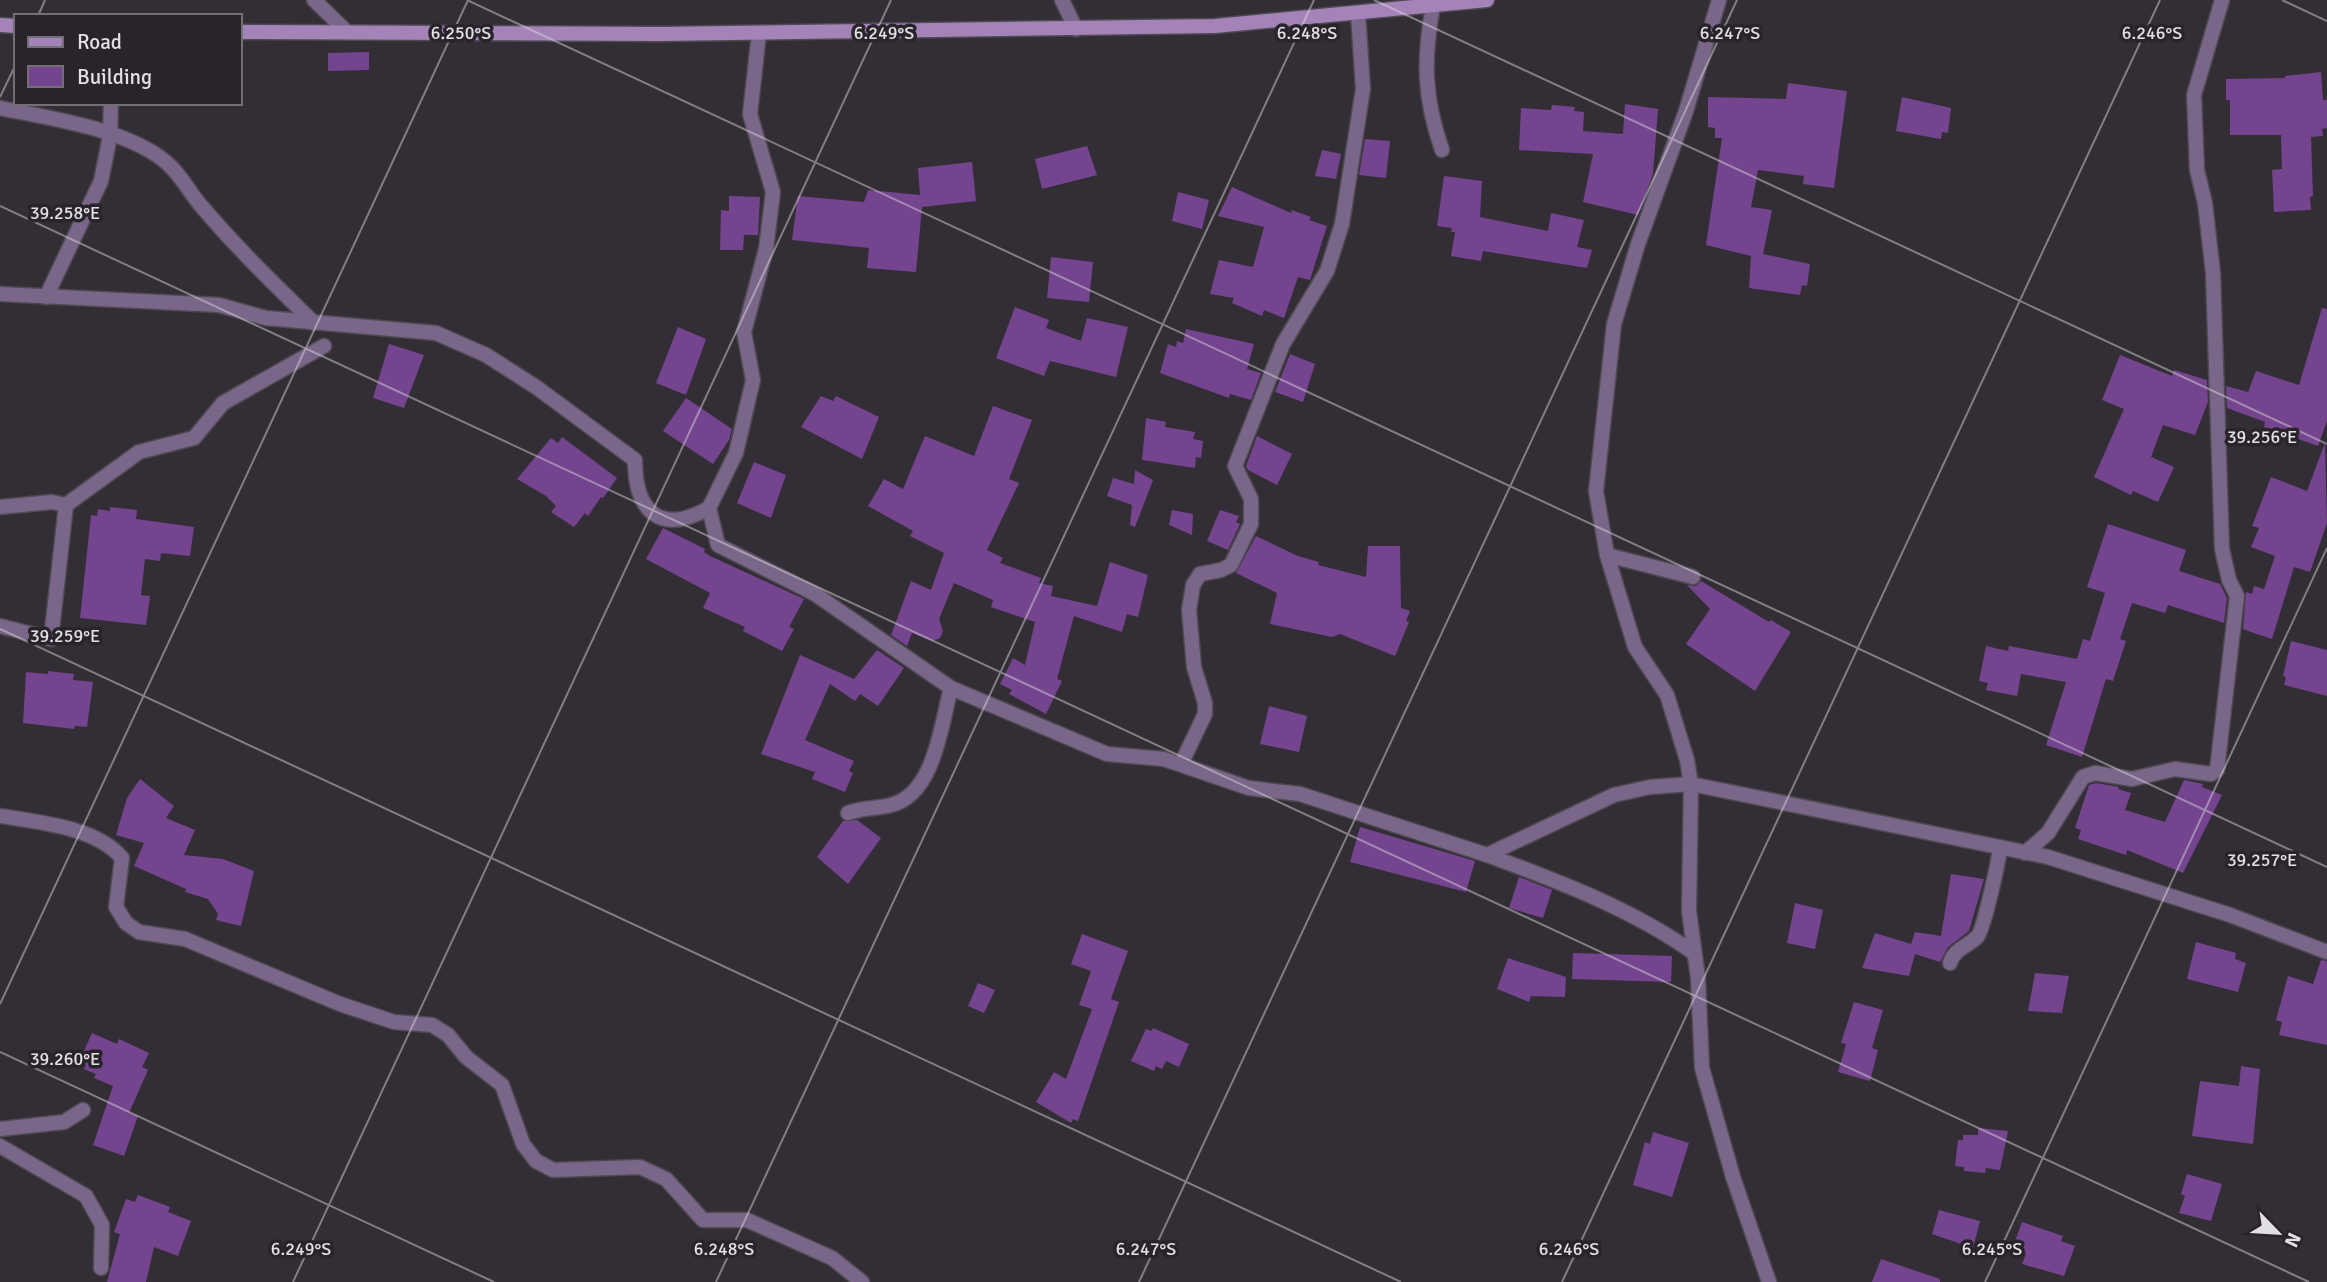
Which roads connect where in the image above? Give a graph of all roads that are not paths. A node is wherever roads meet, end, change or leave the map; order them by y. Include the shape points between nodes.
1 (314, 0) edge
2 (1062, 0) edge
3 (1487, 0) edge
4 (1719, 0) edge
5 (2222, 0) edge
6 (1456, 2) edge
7 (1433, 6) junction
8 (1358, 13) junction
9 (1076, 29) junction
10 (242, 32) edge
11 (347, 32) junction
12 (759, 33) junction
13 (111, 105) edge
14 (0, 108) edge
15 (110, 136) junction
16 (1442, 150) dead end
17 (0, 294) edge
18 (46, 297) junction
19 (314, 323) junction
20 (324, 346) dead end
21 (66, 505) junction
22 (0, 507) edge
23 (709, 508) junction
24 (1607, 555) junction
25 (1693, 577) dead end
26 (0, 626) edge
27 (951, 688) junction
28 (1181, 764) junction
29 (1691, 784) junction
30 (848, 813) dead end
31 (0, 816) edge
32 (2000, 847) junction
33 (2025, 853) junction
34 (1487, 855) junction
35 (2327, 951) edge
36 (1694, 953) junction
37 (1950, 963) dead end
38 (83, 1110) dead end
39 (0, 1129) edge
40 (0, 1146) edge
41 (101, 1268) dead end
42 (862, 1282) edge
43 (1769, 1282) edge

1 - 11 street
2 - 9 street
3 - 6 main road
4 - 24 street via 1614,324 1596,491
5 - 33 street via 2194,95 2197,170 2213,273 2222,549 2238,596 2217,770 2211,774 2175,769 2132,779 2095,773 2083,777 2048,834
6 - 7 main road
7 - 8 main road
7 - 16 street via 1425,49 1427,95
8 - 9 main road via 1215,26
8 - 28 street via 1363,99 1342,224 1327,271 1283,344 1235,466 1251,499 1251,524 1231,565 1200,574 1193,585 1191,642 1205,714
9 - 12 main road
10 - 11 main road
11 - 12 main road
12 - 23 street via 750,114 773,192 766,248 744,332 754,380 736,453
13 - 15 street
14 - 15 street
15 - 18 street via 94,200
15 - 19 street via 135,143 174,168 201,207 254,267 274,280
17 - 18 street
18 - 19 street via 219,305 266,318
19 - 23 street via 436,333 486,355 635,460 635,486 648,509 665,520 688,519
20 - 21 street via 223,403 194,438 139,452
21 - 22 street
21 - 26 street via 51,639
23 - 27 street via 718,545 815,594
24 - 25 street
24 - 29 street via 1634,647 1667,695
27 - 28 street via 1107,754
27 - 30 street via 928,767 914,791 890,806
28 - 34 street via 1250,788 1300,794
29 - 32 street
29 - 34 street via 1614,795
29 - 36 street via 1689,911
31 - 42 street via 41,822 113,847 122,858 116,907 139,932 185,939 340,1004 394,1022 432,1025 448,1035 466,1057 502,1085 523,1144 536,1161 553,1170 640,1167 666,1179 703,1220 747,1220 832,1258
32 - 33 street
32 - 37 street via 1977,937 1953,954
33 - 35 street via 2230,915
34 - 36 street via 1577,890 1666,933
36 - 43 street via 1702,1068
38 - 39 street via 64,1122
40 - 41 street via 86,1196 102,1225

